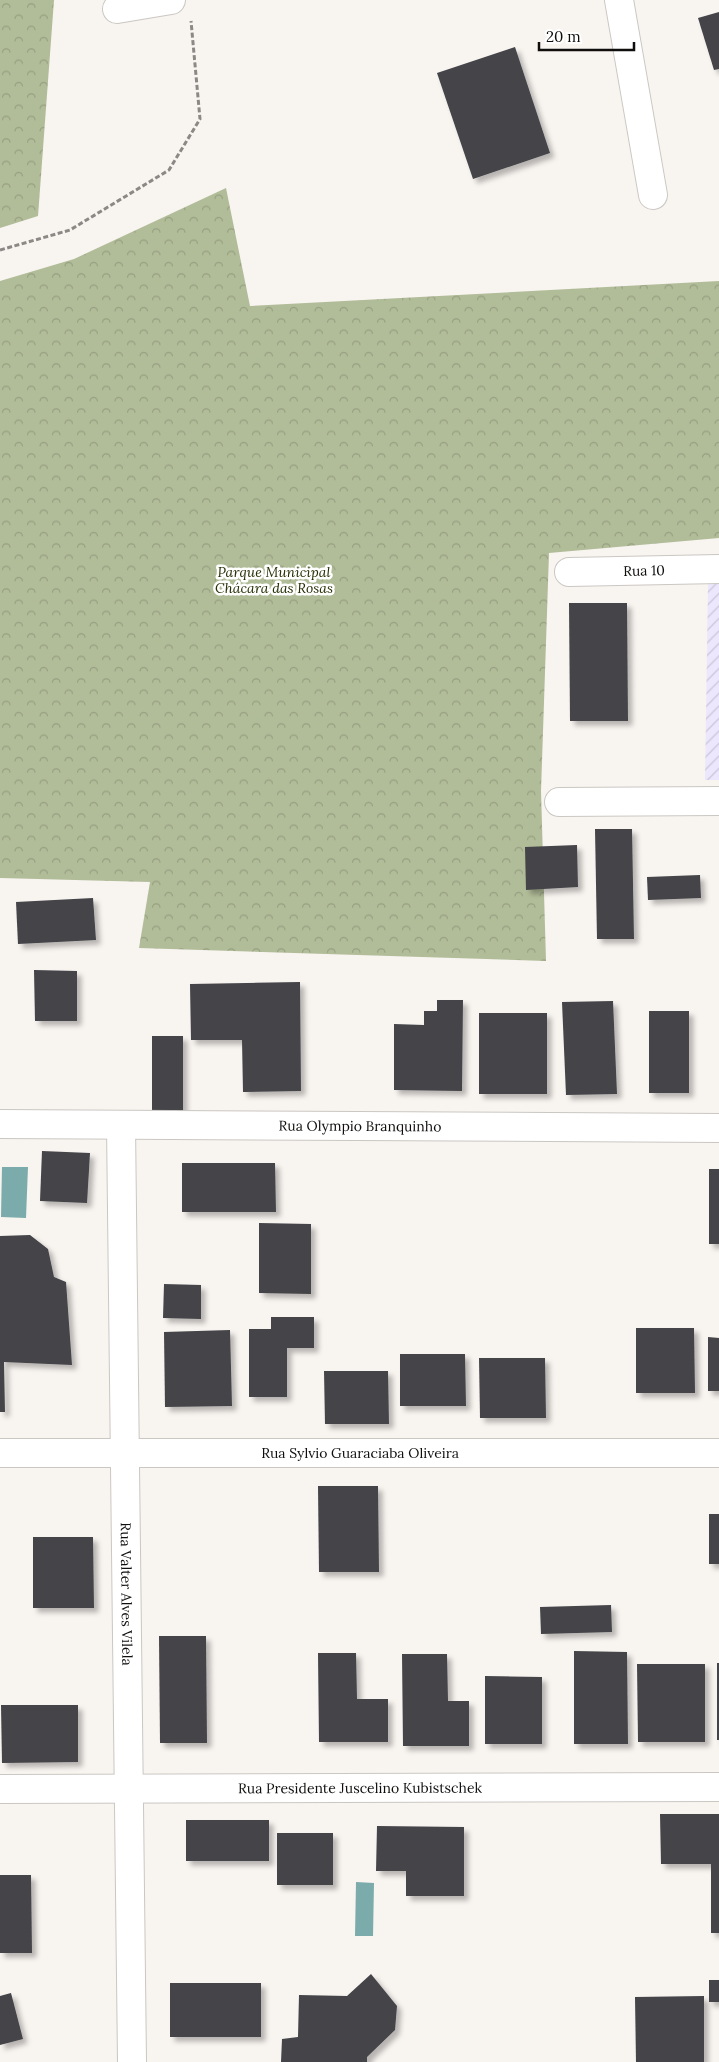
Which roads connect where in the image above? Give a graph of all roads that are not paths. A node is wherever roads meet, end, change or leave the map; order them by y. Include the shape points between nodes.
1 (172, 0) edge
2 (619, 0) edge
3 (117, 9) dead end
4 (653, 195) dead end
5 (719, 569) edge
6 (569, 572) dead end
7 (719, 801) edge
8 (559, 802) dead end
9 (0, 1124) edge
10 (121, 1125) junction
11 (719, 1128) edge
12 (0, 1453) edge
13 (125, 1453) junction
14 (719, 1453) edge
15 (719, 1787) edge
16 (0, 1789) edge
17 (129, 1789) junction
18 (132, 2062) edge

1 - 3 street
2 - 4 street
5 - 6 street, Rua 10
7 - 8 street
9 - 10 street, Rua Olympio Branquinho
10 - 11 street, Rua Olympio Branquinho
10 - 13 street, Rua Valter Alves Vilela
12 - 13 street, Rua Sylvio Guaraciaba Oliveira
13 - 14 street, Rua Sylvio Guaraciaba Oliveira
13 - 17 street, Rua Valter Alves Vilela
15 - 17 street, Rua Presidente Juscelino Kubistschek
16 - 17 street, Rua Presidente Juscelino Kubistschek
17 - 18 street, Rua Valter Alves Vilela

